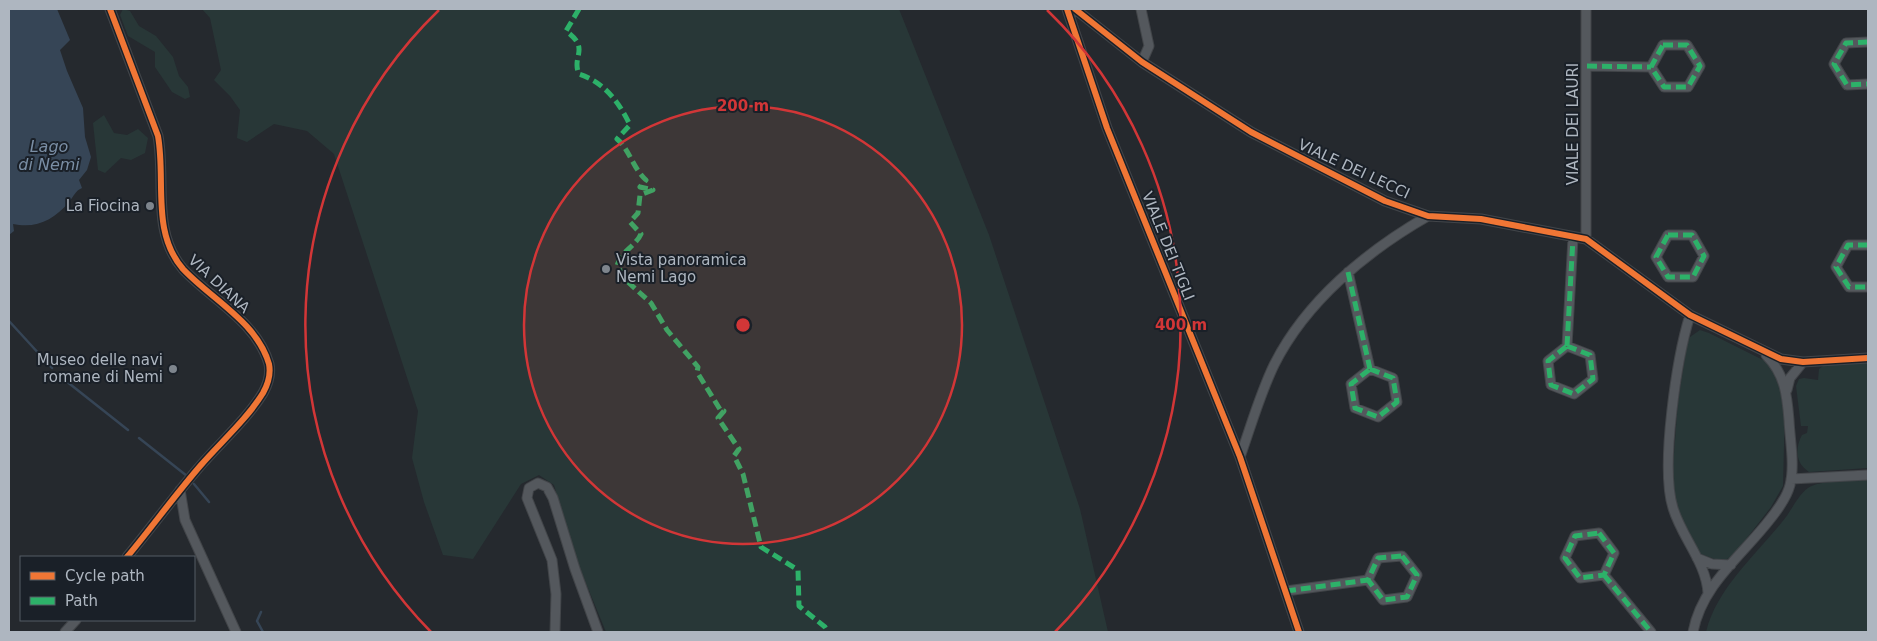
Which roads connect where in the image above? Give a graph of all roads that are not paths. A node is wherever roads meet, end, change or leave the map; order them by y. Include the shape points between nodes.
1 (110, 9) edge
2 (1067, 9) edge
3 (1075, 9) edge
4 (1141, 9) edge
5 (1586, 9) edge
6 (1868, 42) edge
7 (1142, 62) junction
8 (1587, 66) junction
9 (1651, 67) junction
10 (1868, 84) edge
11 (1428, 216) junction
12 (1573, 238) junction
13 (1586, 239) junction
14 (1868, 245) edge
15 (1348, 272) junction
16 (1668, 278) junction
17 (1868, 287) edge
18 (1657, 290) junction
19 (1690, 314) junction
20 (1567, 346) junction
21 (1762, 351) junction
22 (1868, 358) edge
23 (1802, 362) junction
24 (1370, 369) junction
25 (1787, 392) junction
26 (1240, 457) junction
27 (1868, 475) edge
28 (1791, 479) junction
29 (180, 490) junction
30 (128, 556) edge
31 (1695, 556) junction
32 (1730, 565) junction
33 (1604, 575) junction
34 (1368, 580) junction
35 (1286, 591) junction
36 (1708, 593) junction
37 (75, 621) edge
38 (66, 632) edge
39 (236, 632) edge
40 (555, 632) edge
41 (598, 632) edge
42 (1299, 632) edge
43 (1651, 632) edge
44 (1693, 632) edge

1 - 29 street, VIA DIANA via 158,136 165,238 183,268 252,335 269,365 268,383 260,398
2 - 26 street, VIALE DEI TIGLI via 1107,128
3 - 7 street, VIALE DEI LECCI
4 - 7 street via 1149,46
5 - 8 street, VIALE DEI LAURI
6 - 10 street via 1846,43 1834,64 1847,85
7 - 11 street, VIALE DEI LECCI via 1271,144 1385,201
8 - 9 street
8 - 13 street, VIALE DEI LAURI
9 - 9 street via 1664,87 1688,87 1700,66 1687,45 1663,45
11 - 12 street, VIALE DEI LECCI via 1481,219
11 - 15 street
12 - 13 street, VIALE DEI LECCI
12 - 20 street
13 - 18 street
14 - 17 street via 1848,245 1836,267 1849,287
15 - 24 street
15 - 26 street via 1320,300 1280,355
16 - 16 street via 1693,277 1704,256 1692,235 1668,236 1664,242 1656,257
16 - 18 street
18 - 19 street
19 - 21 street
19 - 31 street via 1673,407 1668,474 1672,507
20 - 20 street via 1548,361 1550,377 1552,385 1574,394 1593,379 1590,355
21 - 23 street
21 - 25 street via 1778,369
22 - 23 street
23 - 25 street via 1790,378
24 - 24 street via 1351,384 1352,392 1355,408 1378,417 1397,402 1393,378
25 - 28 street
26 - 35 street, VIALE DEI TIGLI
27 - 28 street
28 - 32 street via 1774,514
29 - 30 street, VIA DIANA
29 - 39 street via 185,520
31 - 32 street via 1712,564
31 - 36 street via 1705,573
32 - 36 street
33 - 33 street via 1614,553 1609,546 1599,534 1575,536 1565,558 1570,565 1580,578
33 - 43 street
34 - 34 street via 1383,600 1407,597 1417,575 1402,556 1378,558
34 - 35 street
35 - 42 street, VIALE DEI TIGLI
36 - 44 street via 1698,612
37 - 38 street
40 - 41 street via 556,594 552,560 526,498 529,488 538,483 546,485 553,498

